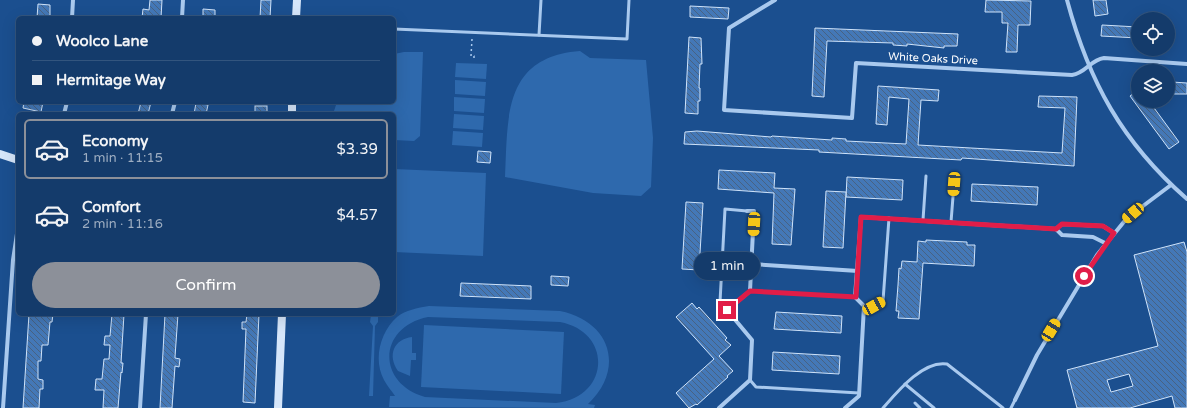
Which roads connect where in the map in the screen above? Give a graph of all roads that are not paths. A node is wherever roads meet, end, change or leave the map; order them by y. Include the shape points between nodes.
1 (73, 0) edge
2 (183, 0) edge
3 (297, 0) edge
4 (541, 0) edge
5 (629, 0) edge
6 (775, 0) edge
7 (1067, 0) edge
8 (72, 16) edge
9 (182, 16) edge
10 (296, 16) edge
11 (396, 29) edge
12 (539, 35) junction
13 (1187, 64) edge
14 (1088, 66) junction
15 (0, 154) edge
16 (16, 159) edge
17 (926, 176) dead end
18 (954, 184) dead end
19 (1171, 185) junction
20 (1187, 199) edge
21 (747, 210) joint
22 (889, 218) junction
23 (923, 220) junction
24 (951, 222) junction
25 (1056, 229) junction
26 (1114, 233) junction
27 (16, 241) edge
28 (1105, 243) junction
29 (752, 264) junction
30 (858, 271) junction
31 (750, 291) junction
32 (856, 297) junction
33 (727, 310) junction
34 (864, 311) junction
35 (146, 316) edge
36 (282, 316) edge
37 (750, 380) junction
38 (906, 384) junction
39 (859, 393) junction
40 (1014, 400) joint
41 (914, 403) dead end
42 (724, 407) edge
43 (3, 408) edge
44 (140, 408) edge
45 (278, 408) edge
46 (718, 408) edge
47 (845, 408) edge
48 (883, 408) edge
49 (920, 408) edge
50 (934, 408) edge
51 (1003, 408) edge
52 (1011, 408) edge

1 - 8 street
2 - 9 street
3 - 10 street
4 - 12 lane
5 - 12 lane via 627,39
6 - 14 street, White Oaks Drive via 729,28 724,110 852,118 856,63 1072,75 1081,73
7 - 14 street via 1076,36
11 - 12 lane
13 - 14 street, White Oaks Drive via 1104,58 1095,60
14 - 19 street via 1110,110 1126,133
15 - 16 street
17 - 23 lane
18 - 24 lane
19 - 20 street
19 - 26 street via 1139,208
21 - 29 street via 754,211
21 - 33 lane via 725,209 720,302
22 - 23 street
22 - 30 street via 861,217
22 - 34 lane via 884,301
23 - 24 street
24 - 25 street
25 - 26 street via 1062,224 1103,226
25 - 28 street via 1062,235 1093,237
26 - 28 street
27 - 43 street
28 - 40 street via 1037,354
29 - 30 street
29 - 31 street
30 - 32 street
31 - 32 lane
31 - 33 street
32 - 34 street via 864,306
33 - 37 street via 752,340
34 - 39 street
35 - 44 street
36 - 45 street
37 - 39 lane via 756,387
37 - 42 street
38 - 48 lane
38 - 50 lane
38 - 51 lane via 915,375 940,362 947,364
39 - 47 street via 859,396
40 - 52 lane
41 - 49 lane
42 - 46 street

